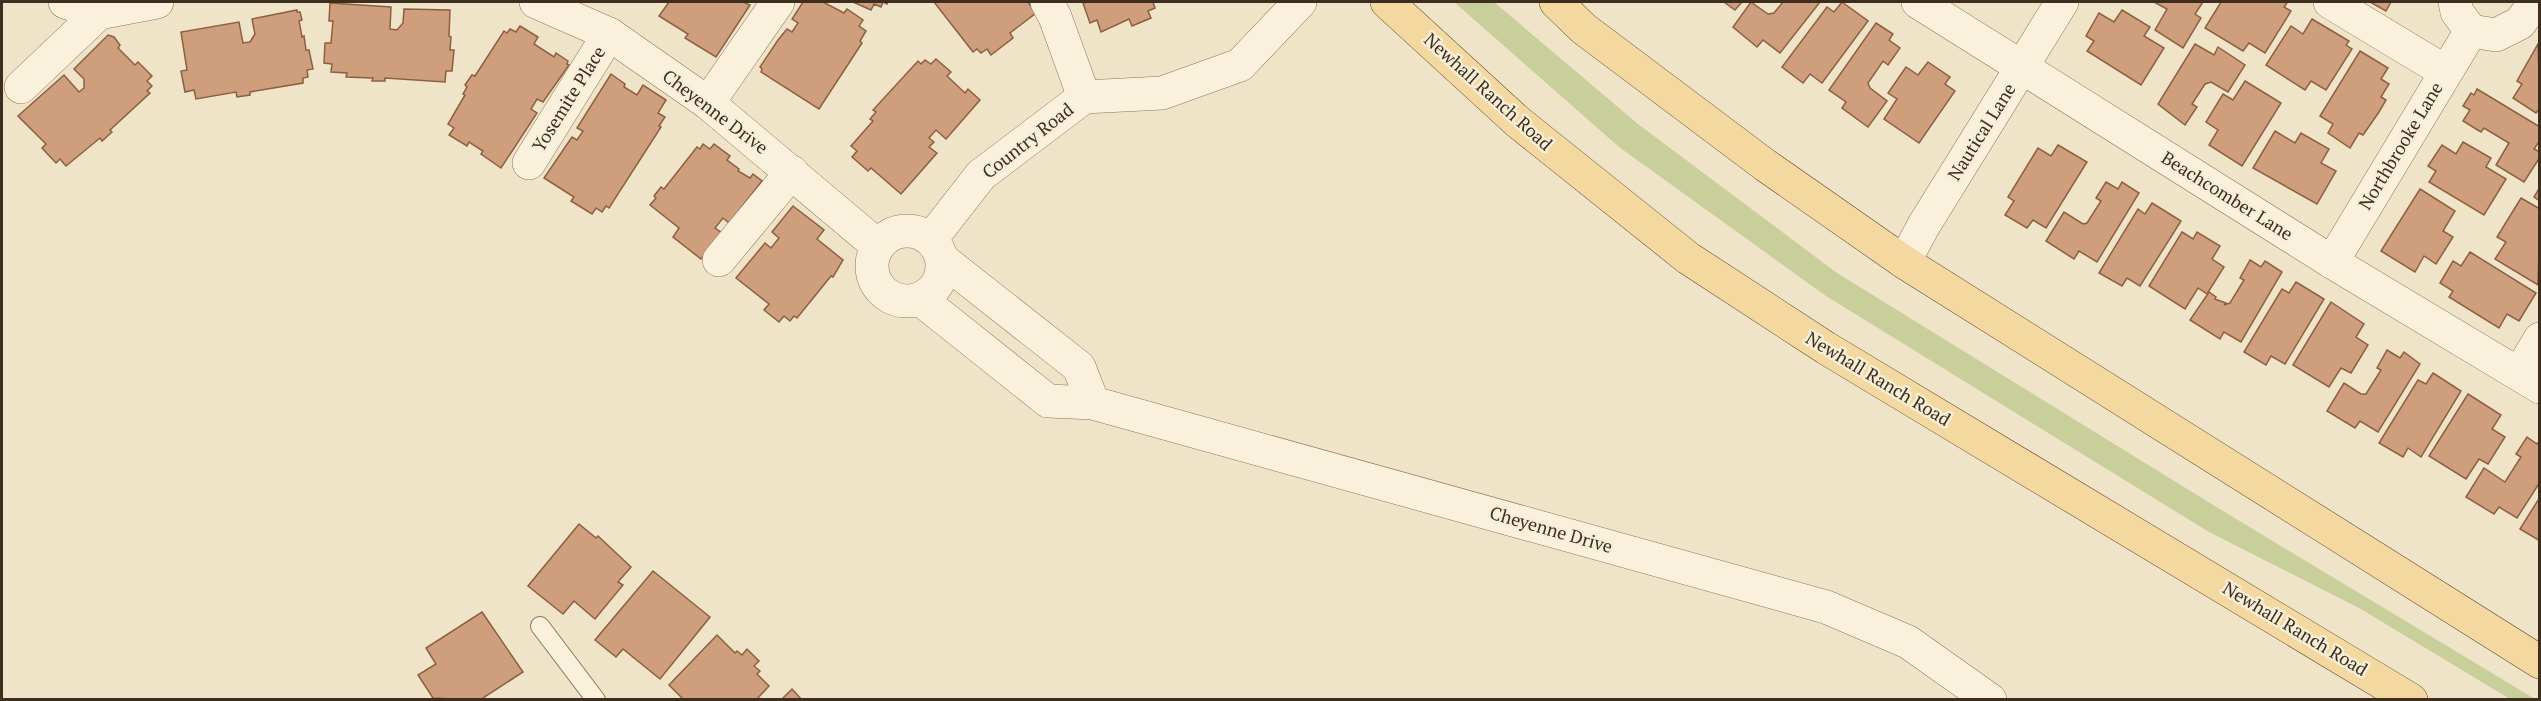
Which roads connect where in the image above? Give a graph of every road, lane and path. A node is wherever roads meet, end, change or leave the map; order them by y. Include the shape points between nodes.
1 (65, 2) edge
2 (157, 2) edge
3 (536, 2) edge
4 (778, 2) edge
5 (1047, 2) edge
6 (1300, 2) edge
7 (1387, 2) edge
8 (1556, 2) edge
9 (1918, 2) edge
10 (2062, 2) edge
11 (2330, 2) edge
12 (2455, 2) edge
13 (2535, 2) edge
14 (99, 13) junction
15 (2471, 31) junction
16 (609, 34) junction
17 (2022, 68) junction
18 (2446, 72) junction
19 (21, 87) dead end
20 (1084, 97) junction
21 (708, 103) junction
22 (529, 163) dead end
23 (792, 172) junction
24 (878, 246) junction
25 (937, 250) junction
26 (719, 260) dead end
27 (1904, 262) junction
28 (2332, 262) junction
29 (920, 299) junction
30 (2540, 339) edge
31 (2529, 380) edge
32 (1094, 403) junction
33 (540, 626) dead end
34 (2540, 662) edge
35 (596, 699) edge
36 (1990, 699) edge
37 (2411, 699) edge

1 - 14 street
2 - 14 street
3 - 16 street, Cheyenne Drive
4 - 21 street
5 - 20 street
6 - 20 street, Country Road via 1240,65 1162,93
7 - 37 main road, Newhall Ranch Road via 1518,122 1688,258 1826,348
8 - 27 main road via 1584,29 1765,165
9 - 17 street, Beachcomber Lane
10 - 17 street, Nautical Lane
11 - 18 street
12 - 15 street via 2457,12
13 - 15 street via 2520,23 2496,35
14 - 19 street
15 - 18 street, Northbrooke Lane
16 - 21 street, Cheyenne Drive
16 - 22 street, Yosemite Place
17 - 27 street, Nautical Lane
17 - 28 street, Beachcomber Lane
18 - 28 street, Northbrooke Lane
20 - 25 street, Country Road via 981,175
21 - 23 street, Cheyenne Drive
23 - 24 street, Cheyenne Drive
23 - 26 street
24 - 25 street via 885,238 902,231 921,233
24 - 29 street via 872,267 880,288 898,300
25 - 29 street via 943,272 938,284
25 - 32 street via 1079,367
27 - 34 main road
28 - 31 street, Beachcomber Lane
29 - 32 street, Cheyenne Drive via 1048,400
30 - 31 street
32 - 36 street, Cheyenne Drive via 1826,607 1908,642
33 - 35 lane

